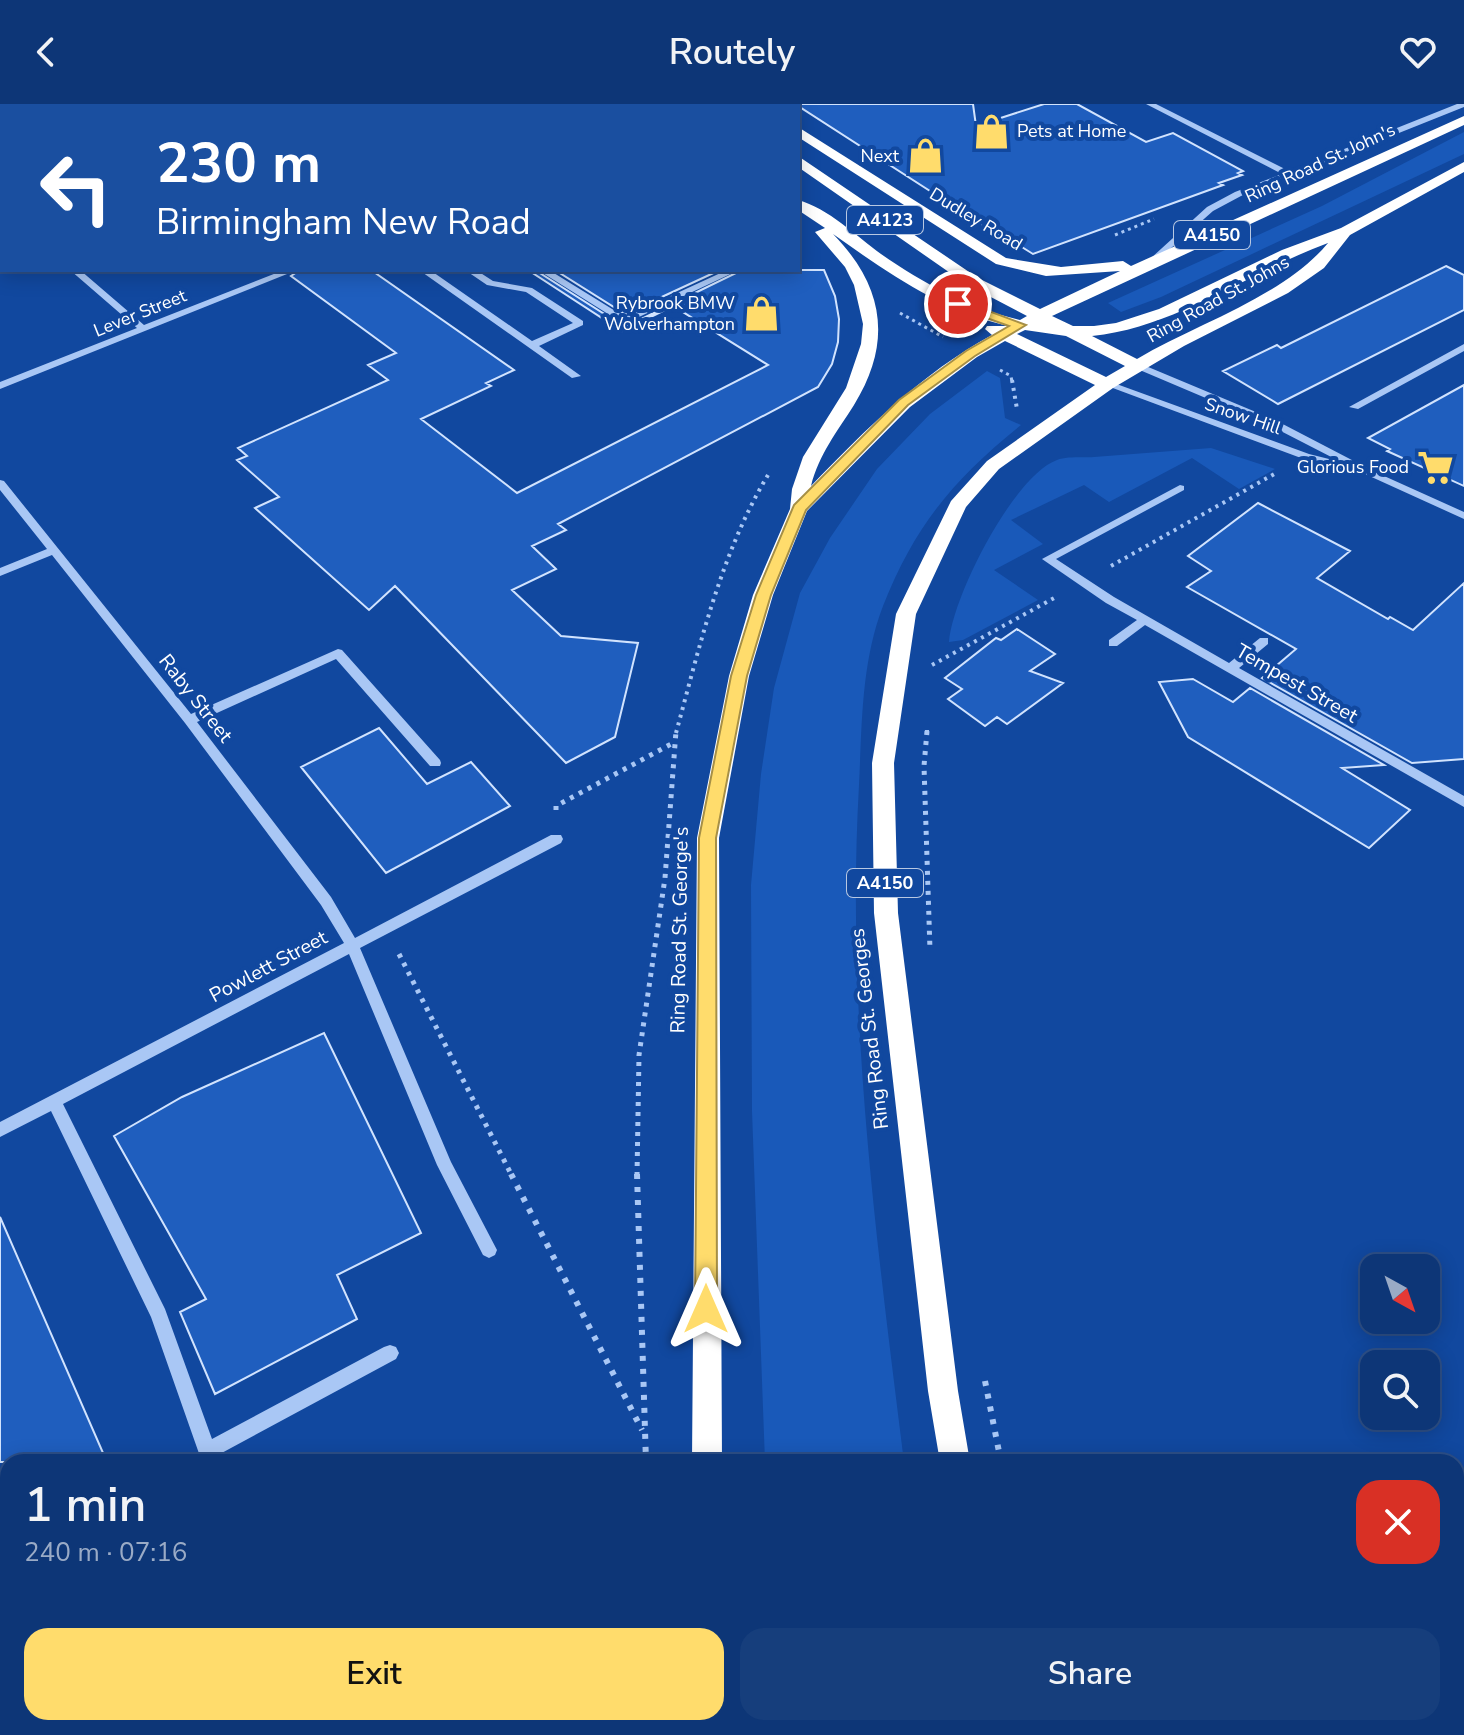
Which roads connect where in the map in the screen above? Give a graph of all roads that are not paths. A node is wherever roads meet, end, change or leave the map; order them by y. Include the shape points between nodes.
1 (1150, 104) edge
2 (1464, 104) edge
3 (1464, 120) edge
4 (800, 132) edge
5 (800, 161) edge
6 (1464, 166) edge
7 (1287, 173) junction
8 (800, 208) edge
9 (800, 209) edge
10 (1345, 232) junction
11 (1153, 261) junction
12 (77, 272) edge
13 (287, 272) edge
14 (427, 272) edge
15 (473, 272) edge
16 (546, 272) edge
17 (730, 272) edge
18 (972, 281) junction
19 (918, 286) junction
20 (1038, 316) junction
21 (1019, 325) junction
22 (143, 329) junction
23 (1066, 330) junction
24 (1003, 334) junction
25 (532, 345) junction
26 (1464, 347) edge
27 (1066, 366) junction
28 (1138, 366) junction
29 (576, 376) dead end
30 (1107, 384) junction
31 (0, 386) edge
32 (1354, 407) dead end
33 (1047, 425) junction
34 (1369, 473) junction
35 (0, 483) edge
36 (1180, 488) dead end
37 (799, 509) junction
38 (1464, 516) edge
39 (54, 550) junction
40 (0, 572) edge
41 (1145, 620) junction
42 (1264, 641) dead end
43 (1113, 643) dead end
44 (1231, 668) junction
45 (189, 720) junction
46 (435, 763) dead end
47 (1464, 802) edge
48 (556, 839) road end
49 (352, 945) junction
50 (54, 1101) junction
51 (0, 1130) edge
52 (489, 1250) dead end
53 (390, 1353) dead end
54 (208, 1454) edge
55 (214, 1454) edge
56 (707, 1454) edge
57 (954, 1454) edge

1 - 7 street
2 - 7 street
3 - 11 highway, Ring Road St. John's / A4150
4 - 11 highway, Dudley Road via 1001,261 1061,274
5 - 18 highway, A4123
6 - 10 highway, Ring Road St. Johns / A4150
7 - 11 street via 1210,209
8 - 19 highway, A4123 via 833,224
9 - 37 highway via 847,255 865,288 871,328 856,388 821,436 800,481
10 - 23 highway via 1134,322 1095,331
10 - 28 highway, Ring Road St. Johns / A4150 via 1318,265 1282,290
11 - 20 highway, Ring Road St. John's / A4150
12 - 22 street
13 - 22 street, Lever Street
14 - 25 street
15 - 25 street via 490,283 529,290 580,323
16 - 17 street via 624,321
18 - 20 highway, A4123
18 - 21 highway, A4123
19 - 21 highway, A4123
19 - 24 highway
20 - 21 highway, Ring Road St. John's / A4150
20 - 23 highway, A4123
21 - 23 highway
21 - 24 highway, Ring Road St. George's / A4150
21 - 27 highway, A4123
22 - 31 street, Lever Street
23 - 28 highway, A4123
24 - 27 highway
24 - 37 highway, Ring Road St. George's / A4150 via 904,403
25 - 29 street
26 - 32 street
27 - 30 highway
27 - 33 highway via 1073,395
28 - 30 highway, Ring Road St. Johns / A4150
28 - 34 street, Snow Hill via 1271,422
30 - 33 highway, Ring Road St. Georges / A4150
30 - 34 street, Snow Hill via 1305,456
33 - 57 highway, Ring Road St. Georges / A4150 via 993,465 958,505 939,540 906,614 883,763 886,913
34 - 38 street, Snow Hill
35 - 39 street, Raby Street
36 - 41 street, Tempest Street via 1048,559
37 - 56 highway, Ring Road St. George's / A4150 via 763,595 739,676 708,838
39 - 40 street
39 - 45 street, Raby Street
41 - 43 street
41 - 44 street, Tempest Street
42 - 44 street
44 - 47 street, Tempest Street
45 - 46 street via 338,653
45 - 49 street, Raby Street via 326,901
48 - 49 street, Powlett Street
49 - 50 street, Powlett Street
49 - 52 street, Raby Street via 445,1165
50 - 51 street, Powlett Street
50 - 54 street via 159,1315
53 - 55 street

